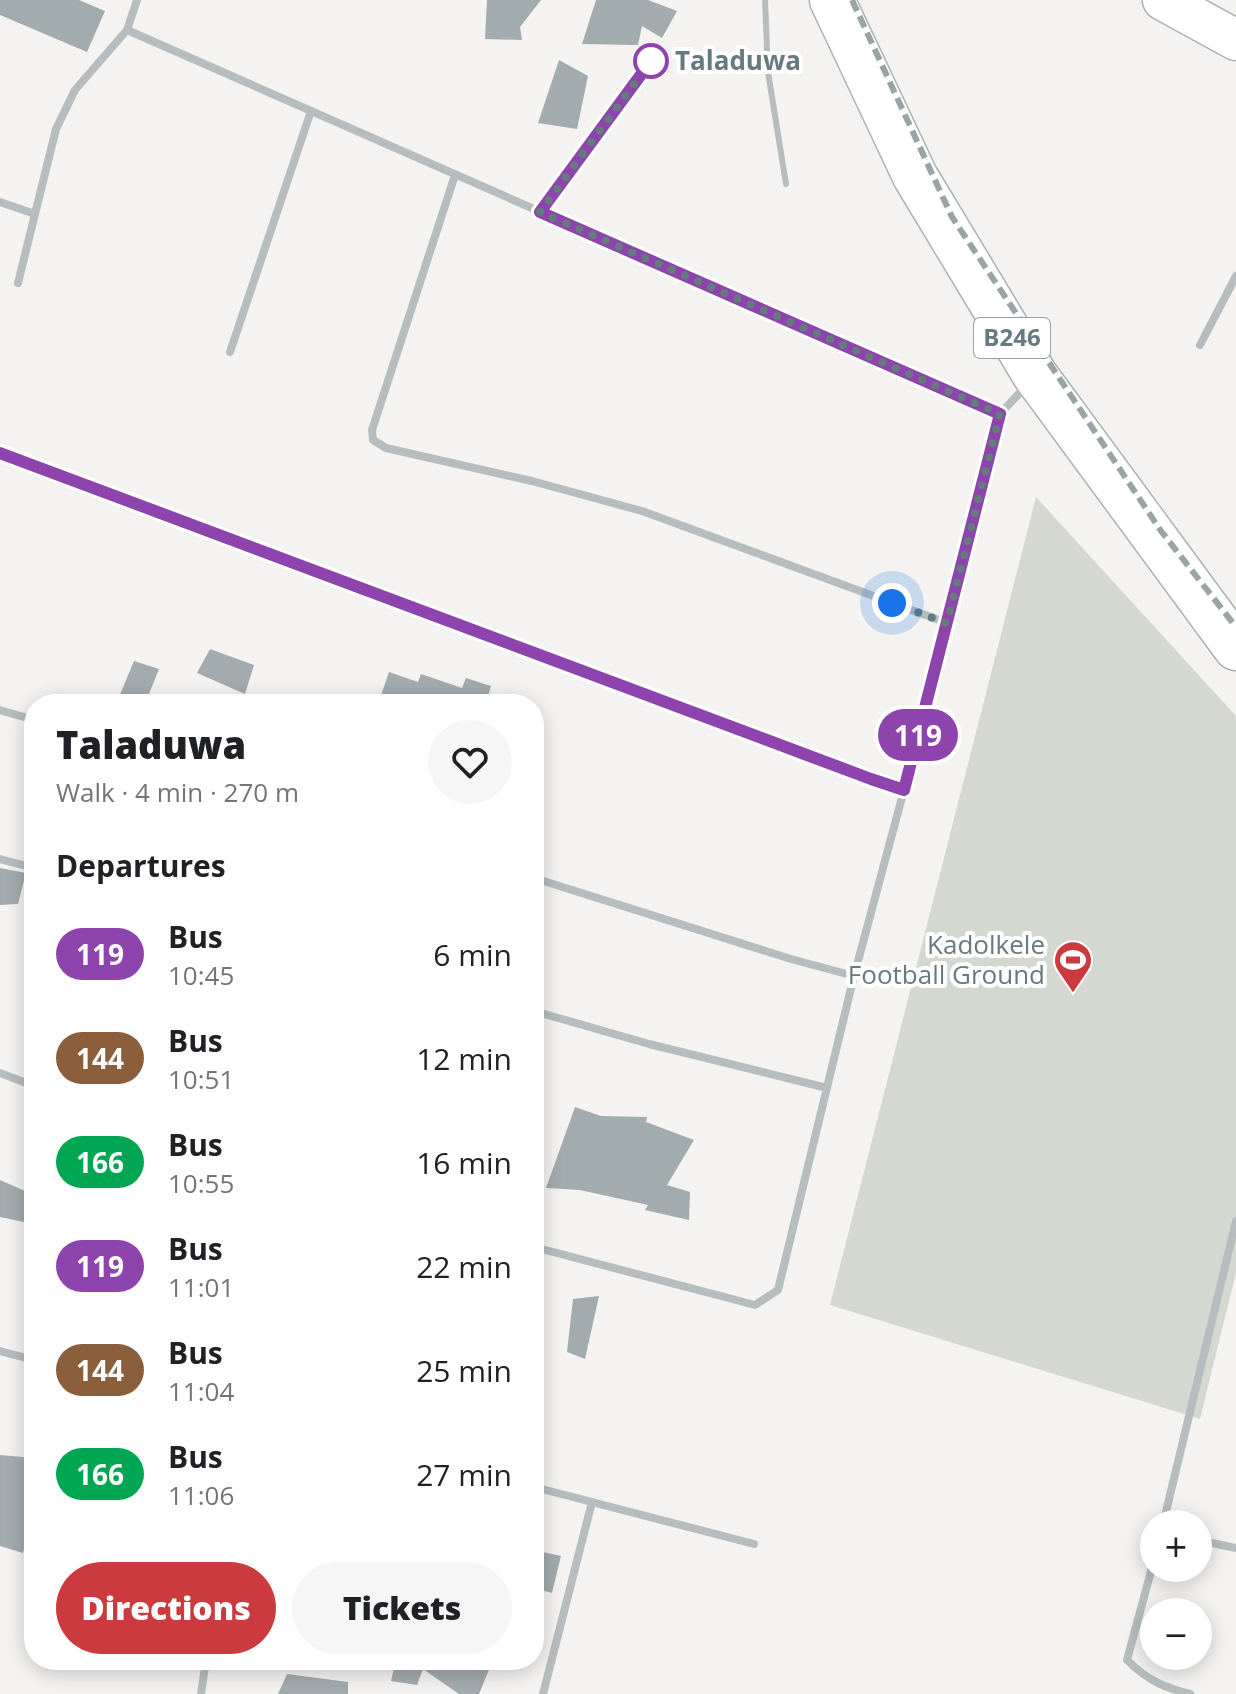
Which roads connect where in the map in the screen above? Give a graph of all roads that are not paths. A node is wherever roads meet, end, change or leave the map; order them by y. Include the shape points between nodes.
1 (137, 0) edge
2 (765, 0) edge
3 (832, 0) edge
4 (1163, 0) edge
5 (127, 30) junction
6 (1236, 40) edge
7 (651, 61) dead end
8 (311, 111) junction
9 (455, 175) junction
10 (786, 184) dead end
11 (0, 202) edge
12 (540, 212) junction
13 (35, 214) junction
14 (1236, 276) edge
15 (18, 283) dead end
16 (1200, 345) dead end
17 (230, 352) dead end
18 (1035, 375) junction
19 (1000, 414) junction
20 (0, 453) edge
21 (947, 623) junction
22 (1236, 648) edge
23 (0, 710) edge
24 (24, 717) edge
25 (904, 790) junction
26 (0, 859) edge
27 (24, 865) edge
28 (544, 881) edge
29 (854, 976) junction
30 (544, 1014) edge
31 (0, 1073) edge
32 (24, 1082) edge
33 (827, 1088) junction
34 (1236, 1221) edge
35 (544, 1250) edge
36 (0, 1351) edge
37 (24, 1357) edge
38 (544, 1490) edge
39 (592, 1502) junction
40 (1166, 1510) edge
41 (1212, 1543) edge
42 (754, 1544) dead end
43 (1236, 1548) edge
44 (1148, 1582) edge
45 (205, 1670) edge
46 (201, 1694) edge
47 (543, 1694) edge
48 (1190, 1694) edge

1 - 5 street
2 - 10 lane via 768,72
3 - 18 main road, B246 via 915,176
4 - 6 street
5 - 8 street
5 - 13 street via 75,90 56,129
7 - 12 street
8 - 9 street
8 - 17 street
9 - 12 street
9 - 21 street via 373,440 386,448 642,511
11 - 13 street
12 - 19 street
13 - 15 street
14 - 16 street
18 - 19 street
18 - 22 main road, B246
19 - 21 street
20 - 25 street
21 - 25 street
23 - 24 street
25 - 29 street
26 - 27 street
28 - 29 street
29 - 33 street
30 - 33 street
31 - 32 street
33 - 35 street via 778,1290 755,1305
34 - 40 street
36 - 37 street
38 - 39 street
39 - 42 street
39 - 47 street
41 - 43 street
44 - 48 street via 1127,1660 1142,1675
45 - 46 street

